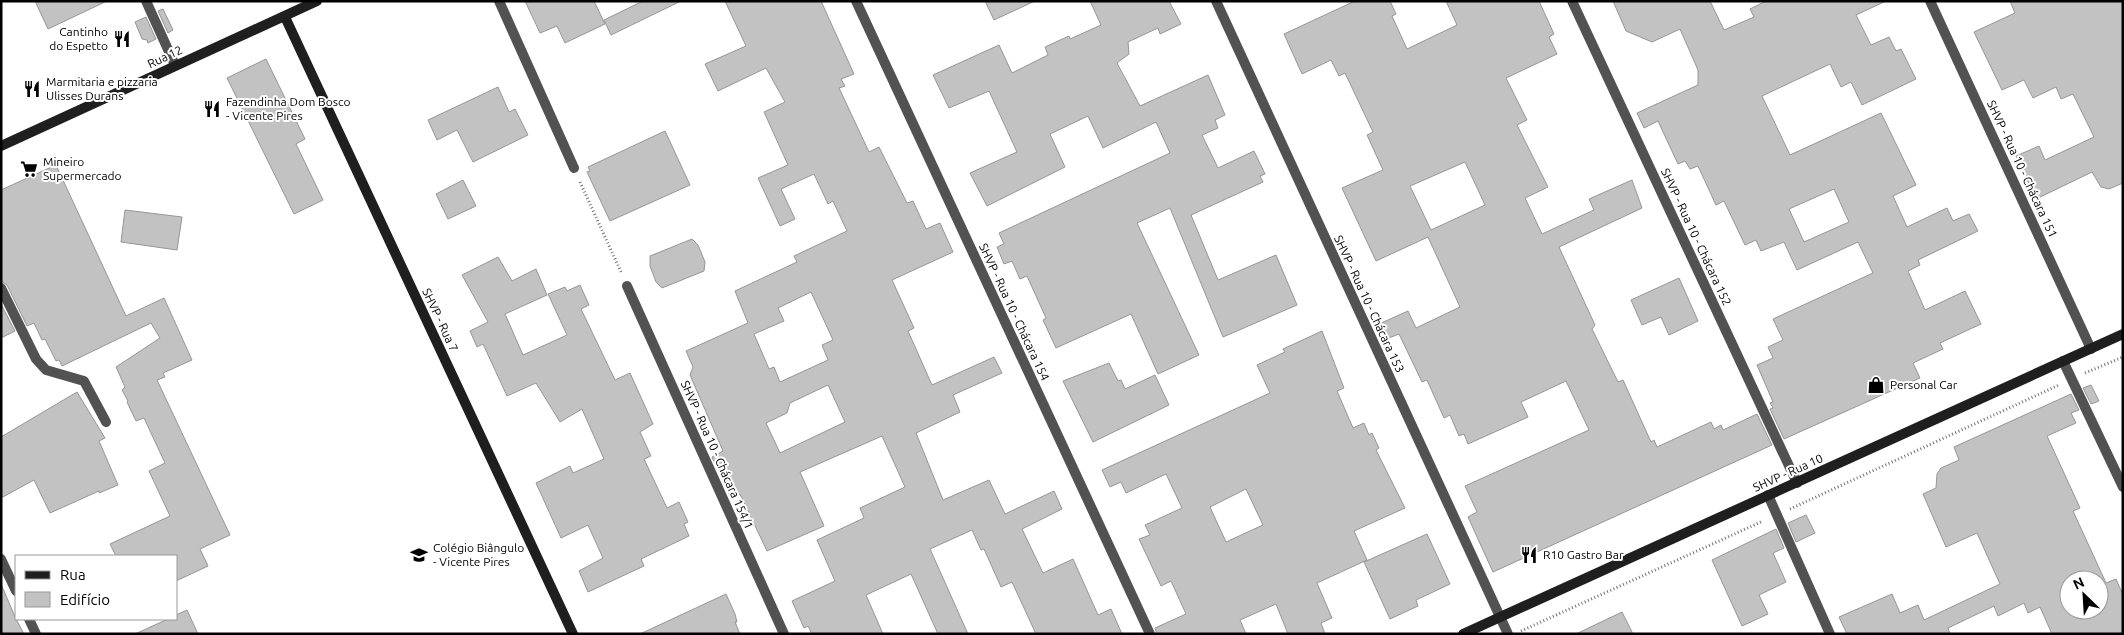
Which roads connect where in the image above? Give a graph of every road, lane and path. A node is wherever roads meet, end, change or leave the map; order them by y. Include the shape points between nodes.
1 (146, 1) edge
2 (317, 1) edge
3 (499, 1) edge
4 (856, 1) edge
5 (1216, 1) edge
6 (1572, 1) edge
7 (1930, 1) edge
8 (285, 17) junction
9 (175, 65) junction
10 (1, 146) edge
11 (574, 168) joint
12 (627, 286) joint
13 (1, 288) edge
14 (2123, 334) edge
15 (2091, 349) junction
16 (2123, 357) edge
17 (2063, 361) junction
18 (2071, 380) junction
19 (106, 422) dead end
20 (1797, 483) junction
21 (2123, 487) edge
22 (1768, 495) junction
23 (1776, 515) junction
24 (1, 559) edge
25 (15, 589) edge
26 (1499, 617) junction
27 (29, 620) edge
28 (36, 634) edge
29 (573, 634) edge
30 (784, 634) edge
31 (1150, 634) edge
32 (1463, 634) edge
33 (1508, 634) edge
34 (1516, 634) edge
35 (1830, 634) edge

1 - 9 street
2 - 8 street, Rua 12
3 - 11 street
4 - 31 street, SHVP - Rua 10 - Chácara 154
5 - 26 street, SHVP - Rua 10 - Chácara 153
6 - 20 street, SHVP - Rua 10 - Chácara 152
7 - 15 street, SHVP - Rua 10 - Chácara 151
8 - 9 street, Rua 12
8 - 29 street, SHVP - Rua 7
9 - 10 street, Rua 12
11 - 12 path
12 - 30 street, SHVP - Rua 10 - Chácara 154/1
13 - 19 street via 36,359 46,370 84,381
14 - 15 street, SHVP - Rua 10
15 - 17 street, SHVP - Rua 10
16 - 18 path
17 - 18 street
17 - 20 street, SHVP - Rua 10
18 - 21 street
18 - 23 path
20 - 22 street, SHVP - Rua 10
22 - 23 street
22 - 26 street, SHVP - Rua 10
23 - 34 path
23 - 35 street
24 - 25 street
26 - 32 street, SHVP - Rua 10
26 - 33 street, SHVP - Rua 10 - Chácara 153
27 - 28 street

